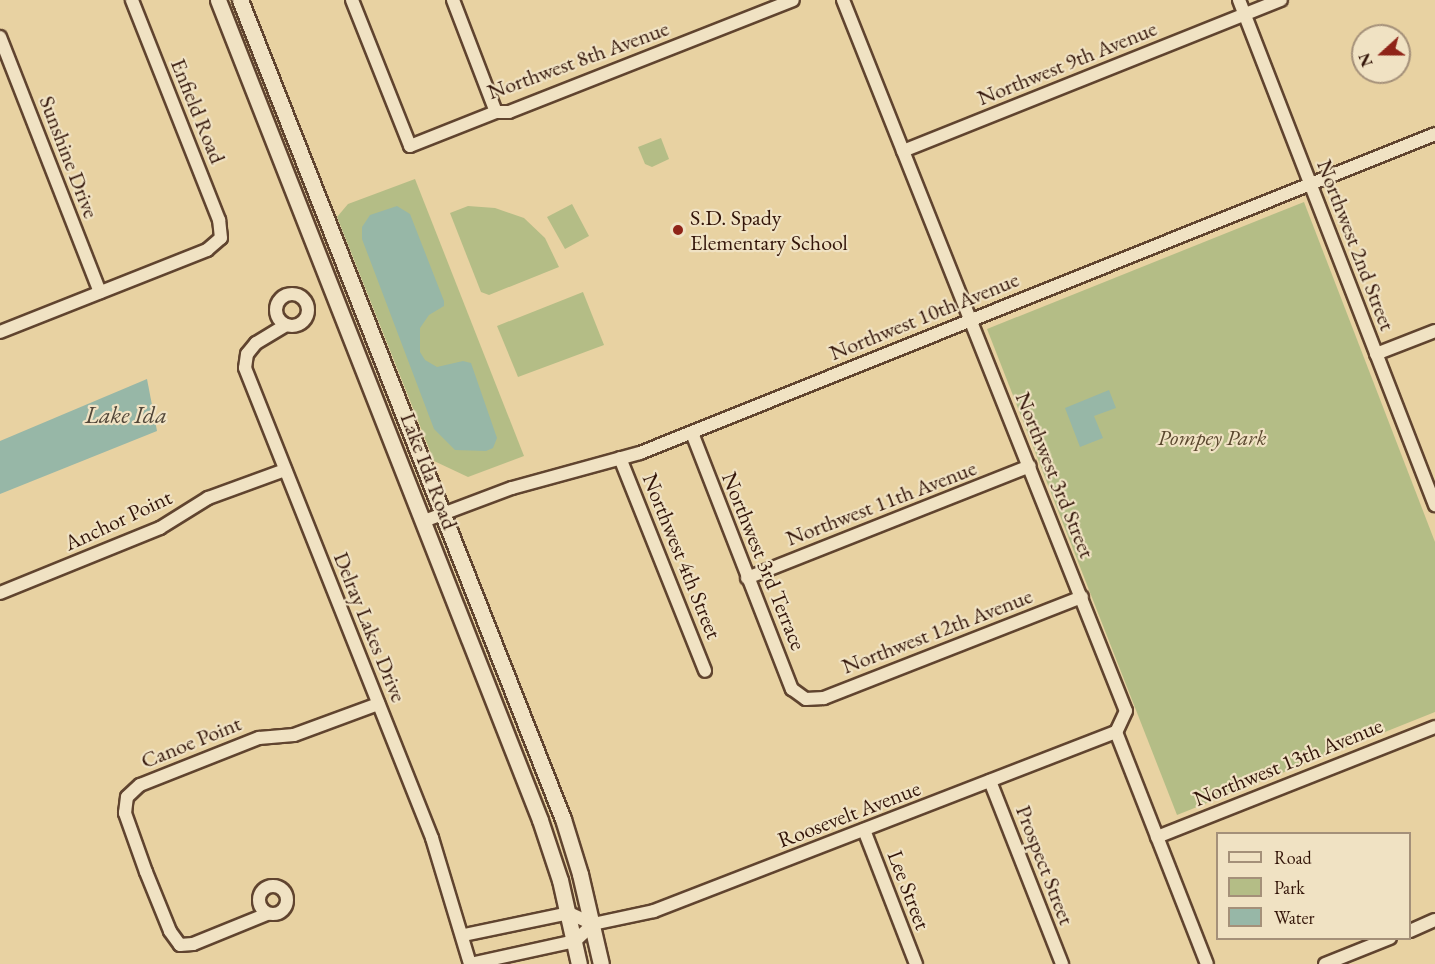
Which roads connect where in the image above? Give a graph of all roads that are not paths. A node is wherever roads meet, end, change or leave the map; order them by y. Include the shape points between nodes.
1 (132, 0) edge
2 (218, 0) edge
3 (240, 0) edge
4 (352, 0) edge
5 (453, 0) edge
6 (793, 0) edge
7 (843, 0) edge
8 (1239, 0) edge
9 (1281, 0) edge
10 (1244, 15) junction
11 (0, 37) edge
12 (496, 112) junction
13 (1435, 134) edge
14 (903, 151) junction
15 (290, 183) junction
16 (1310, 184) junction
17 (320, 203) junction
18 (100, 292) junction
19 (970, 321) junction
20 (286, 325) dead end
21 (1435, 331) edge
22 (0, 332) edge
23 (1376, 354) junction
24 (692, 433) junction
25 (620, 458) junction
26 (1030, 466) junction
27 (285, 470) junction
28 (1435, 505) edge
29 (443, 514) junction
30 (424, 521) junction
31 (747, 578) junction
32 (0, 593) edge
33 (1082, 597) junction
34 (705, 670) dead end
35 (806, 699) joint
36 (378, 704) junction
37 (1435, 727) edge
38 (1116, 732) junction
39 (990, 781) junction
40 (864, 831) junction
41 (1157, 837) junction
42 (569, 913) junction
43 (267, 914) dead end
44 (1435, 920) edge
45 (593, 924) junction
46 (1411, 931) edge
47 (464, 935) junction
48 (1386, 940) edge
49 (575, 941) junction
50 (470, 964) edge
51 (579, 964) edge
52 (601, 964) edge
53 (916, 964) edge
54 (1062, 964) edge
55 (1207, 964) edge
56 (1325, 964) edge

1 - 18 street, Enfield Road via 219,220 221,238 207,250
2 - 15 street, Lake Ida Road
3 - 17 street, Lake Ida Road
4 - 12 street, Northwest 8th Avenue via 410,146
5 - 12 street
6 - 12 street, Northwest 8th Avenue via 509,111
7 - 14 street, Northwest 3rd Street
8 - 10 street, Northwest 2nd Street
9 - 10 street, Northwest 9th Avenue
10 - 14 street, Northwest 9th Avenue
10 - 16 street, Northwest 2nd Street
11 - 18 street, Sunshine Drive
13 - 16 street, Northwest 10th Avenue
14 - 19 street, Northwest 3rd Street
15 - 17 street
15 - 30 street, Lake Ida Road
16 - 19 street, Northwest 10th Avenue
16 - 23 street, Northwest 2nd Street
17 - 29 street, Lake Ida Road
18 - 22 street
19 - 24 street, Northwest 10th Avenue
19 - 26 street, Northwest 3rd Street
20 - 27 street, Delray Lakes Drive via 256,343 247,354 245,368
21 - 23 street
23 - 28 street, Northwest 2nd Street
24 - 25 street, Northwest 10th Avenue
24 - 31 street, Northwest 3rd Terrace
25 - 29 street, Northwest 10th Avenue via 512,488
25 - 34 street, Northwest 4th Street
26 - 31 street, Northwest 11th Avenue
26 - 33 street, Northwest 3rd Street
27 - 32 street, Anchor Point via 208,498 160,528
27 - 36 street, Delray Lakes Drive
29 - 30 street, Northwest 10th Avenue
29 - 45 street, Lake Ida Road via 562,819
30 - 42 street, Lake Ida Road via 546,838
31 - 35 street, Northwest 3rd Terrace via 792,689
33 - 35 street, Northwest 12th Avenue via 824,698
33 - 38 street, Northwest 3rd Street via 1126,711
36 - 43 street, Canoe Point via 294,735 259,738 140,785 127,797 125,813 146,872 170,931 180,945 194,944
36 - 47 street, Delray Lakes Drive via 447,878
37 - 41 street, Northwest 13th Avenue
38 - 39 street, Roosevelt Avenue
38 - 41 street
39 - 40 street, Roosevelt Avenue
39 - 54 street, Prospect Street
40 - 45 street, Roosevelt Avenue via 654,911
40 - 53 street, Lee Street
41 - 55 street
42 - 45 street
42 - 47 street
42 - 49 street, Lake Ida Road
44 - 46 street
45 - 49 street
45 - 52 street, Lake Ida Road
47 - 50 street, Delray Lakes Drive
48 - 56 street
49 - 50 street
49 - 51 street, Lake Ida Road

